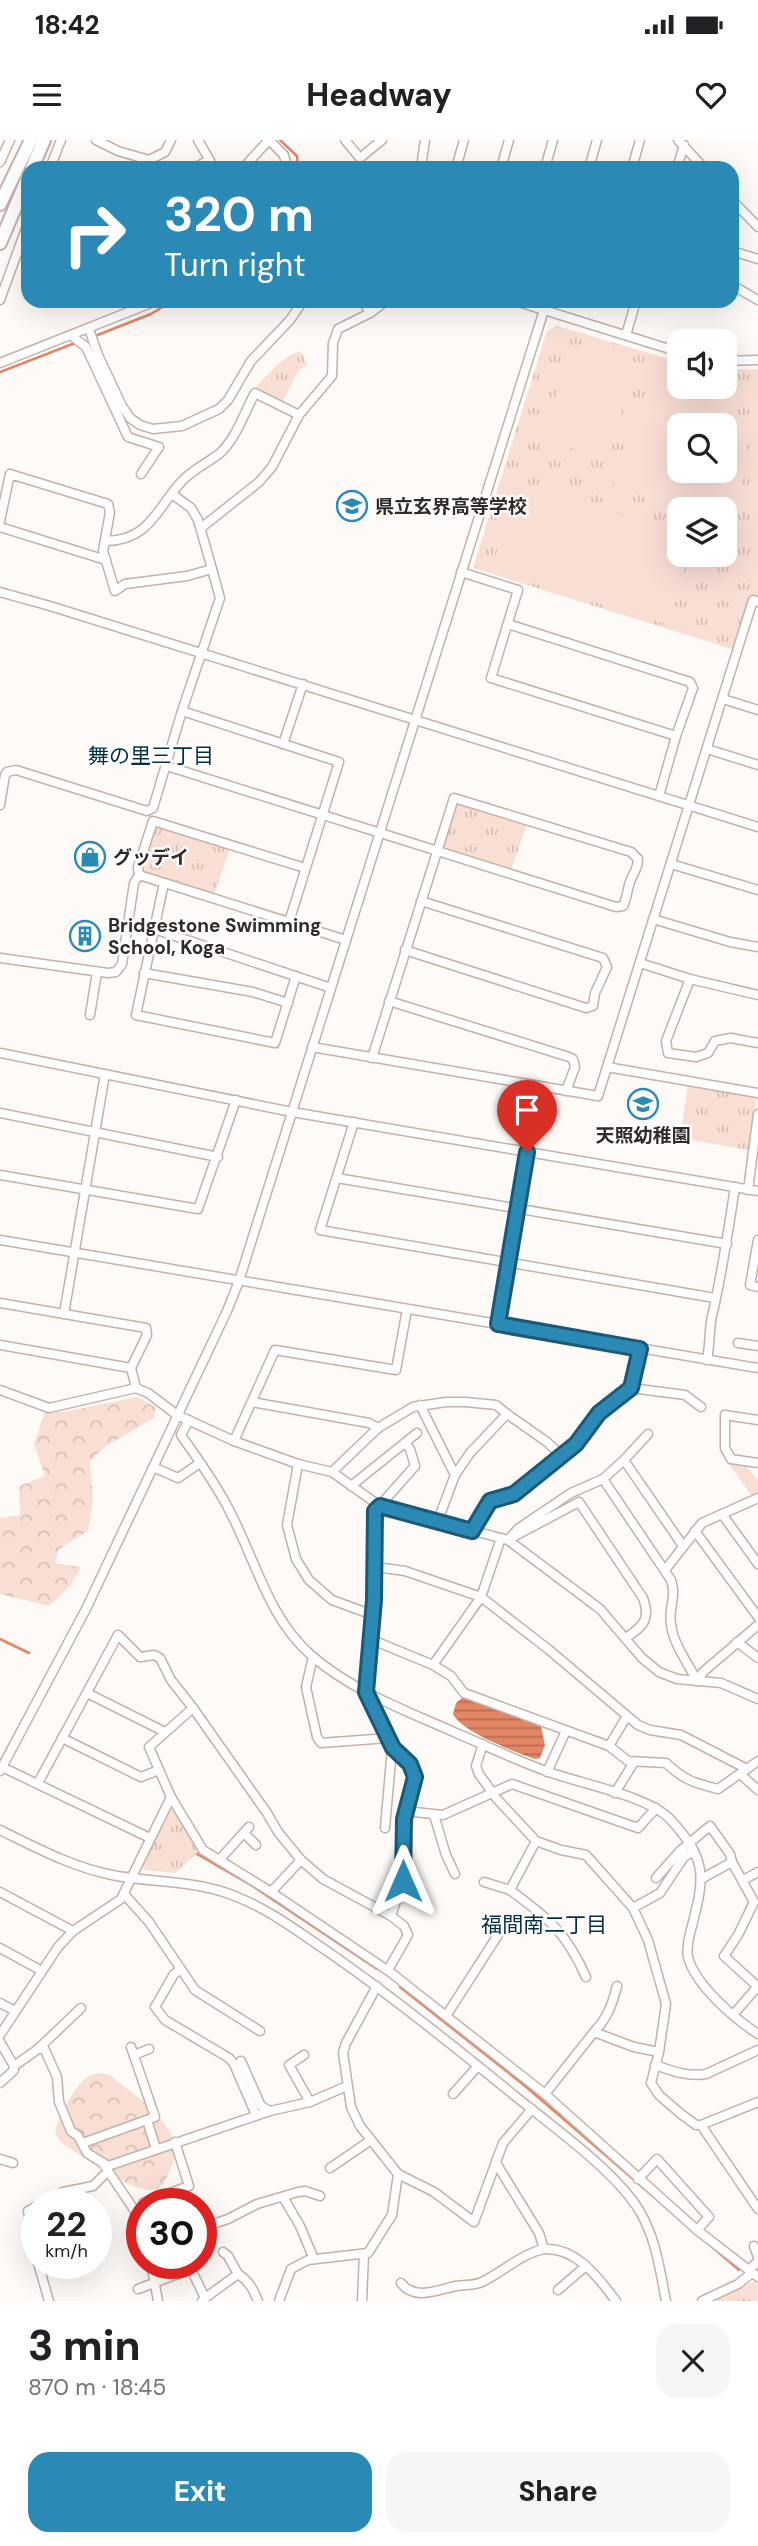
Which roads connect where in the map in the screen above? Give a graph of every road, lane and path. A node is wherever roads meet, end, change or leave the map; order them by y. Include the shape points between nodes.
1 (10, 140) edge
2 (31, 140) edge
3 (44, 140) edge
4 (61, 140) edge
5 (96, 140) edge
6 (171, 140) edge
7 (198, 140) edge
8 (269, 140) edge
9 (345, 140) edge
10 (382, 140) edge
11 (464, 140) edge
12 (509, 140) edge
13 (554, 140) edge
14 (597, 140) edge
15 (640, 140) edge
16 (681, 142) edge
17 (422, 143) edge
18 (35, 161) edge
19 (53, 161) edge
20 (209, 161) edge
21 (250, 161) edge
22 (285, 161) edge
23 (421, 161) edge
24 (458, 161) edge
25 (503, 161) edge
26 (547, 161) edge
27 (591, 161) edge
28 (634, 161) edge
29 (678, 161) edge
30 (698, 161) edge
31 (0, 162) edge
32 (21, 194) edge
33 (0, 204) edge
34 (739, 207) edge
35 (758, 226) edge
36 (21, 242) edge
37 (0, 243) edge
38 (739, 253) edge
39 (758, 259) edge
40 (739, 289) edge
41 (0, 300) edge
42 (758, 300) edge
43 (139, 308) edge
44 (298, 308) edge
45 (367, 308) edge
46 (377, 308) edge
47 (538, 308) edge
48 (634, 308) edge
49 (544, 310) junction
50 (370, 313) junction
51 (89, 329) junction
52 (626, 335) junction
53 (72, 336) junction
54 (667, 348) edge
55 (758, 360) edge
56 (737, 361) edge
57 (0, 363) edge
58 (299, 415) junction
59 (141, 474) dead end
60 (172, 494) junction
61 (0, 521) edge
62 (0, 527) edge
63 (201, 528) junction
64 (106, 541) junction
65 (106, 560) junction
66 (212, 569) junction
67 (461, 572) junction
68 (0, 593) edge
69 (758, 602) edge
70 (508, 624) junction
71 (201, 653) junction
72 (303, 684) junction
73 (723, 699) junction
74 (758, 710) edge
75 (182, 711) junction
76 (415, 719) junction
77 (676, 736) junction
78 (283, 744) junction
79 (707, 749) junction
80 (758, 765) edge
81 (167, 766) junction
82 (659, 796) junction
83 (0, 804) edge
84 (689, 806) junction
85 (322, 814) junction
86 (758, 827) edge
87 (380, 833) junction
88 (436, 850) junction
89 (671, 864) junction
90 (305, 868) junction
91 (139, 875) junction
92 (164, 883) junction
93 (758, 890) edge
94 (421, 901) junction
95 (653, 919) junction
96 (289, 922) junction
97 (154, 929) junction
98 (346, 940) junction
99 (758, 947) edge
100 (405, 950) junction
101 (0, 958) edge
102 (640, 963) junction
103 (97, 972) junction
104 (145, 973) junction
105 (296, 976) junction
106 (690, 979) junction
107 (331, 988) junction
108 (758, 995) edge
109 (389, 1001) junction
110 (288, 1003) junction
111 (90, 1015) dead end
112 (758, 1043) edge
113 (313, 1047) junction
114 (0, 1053) edge
115 (372, 1058) junction
116 (607, 1067) junction
117 (104, 1074) junction
118 (566, 1091) junction
119 (758, 1093) edge
120 (236, 1100) junction
121 (292, 1112) junction
122 (0, 1113) edge
123 (758, 1114) edge
124 (354, 1122) junction
125 (95, 1132) junction
126 (755, 1141) edge
127 (527, 1152) junction
128 (218, 1157) junction
129 (0, 1175) edge
130 (337, 1178) junction
131 (734, 1187) junction
132 (85, 1190) junction
133 (748, 1190) junction
134 (758, 1191) edge
135 (517, 1209) junction
136 (0, 1240) edge
137 (758, 1240) edge
138 (727, 1244) junction
139 (75, 1253) junction
140 (508, 1263) junction
141 (239, 1281) junction
142 (758, 1287) edge
143 (715, 1298) junction
144 (0, 1303) edge
145 (407, 1309) junction
146 (64, 1314) junction
147 (498, 1324) junction
148 (738, 1343) dead end
149 (0, 1345) edge
150 (758, 1346) edge
151 (640, 1349) junction
152 (707, 1360) junction
153 (131, 1368) junction
154 (758, 1368) edge
155 (136, 1388) junction
156 (631, 1388) junction
157 (0, 1390) edge
158 (252, 1402) junction
159 (420, 1405) junction
160 (701, 1407) dead end
161 (507, 1414) junction
162 (177, 1415) junction
163 (189, 1420) junction
164 (758, 1420) edge
165 (378, 1429) junction
166 (417, 1433) dead end
167 (648, 1434) dead end
168 (234, 1441) junction
169 (405, 1443) junction
170 (562, 1456) junction
171 (624, 1460) junction
172 (200, 1463) junction
173 (758, 1463) edge
174 (298, 1464) junction
175 (153, 1467) junction
176 (332, 1472) junction
177 (455, 1475) junction
178 (603, 1479) junction
179 (351, 1486) junction
180 (758, 1498) edge
181 (380, 1506) junction
182 (722, 1514) junction
183 (437, 1523) junction
184 (472, 1531) junction
185 (695, 1531) junction
186 (505, 1539) junction
187 (683, 1546) junction
188 (758, 1564) edge
189 (376, 1567) junction
190 (665, 1570) junction
191 (481, 1597) junction
192 (373, 1615) junction
193 (758, 1617) edge
194 (758, 1625) edge
195 (626, 1638) junction
196 (370, 1639) junction
197 (737, 1642) junction
198 (313, 1657) junction
199 (758, 1658) edge
200 (433, 1665) junction
201 (697, 1681) junction
202 (366, 1692) junction
203 (87, 1693) junction
204 (758, 1699) edge
205 (193, 1708) junction
206 (627, 1716) junction
207 (566, 1731) junction
208 (165, 1732) junction
209 (62, 1738) junction
210 (388, 1738) junction
211 (483, 1744) junction
212 (609, 1746) junction
213 (393, 1748) junction
214 (758, 1761) edge
215 (634, 1762) junction
216 (1, 1769) edge
217 (159, 1770) junction
218 (547, 1772) junction
219 (743, 1772) junction
220 (38, 1783) junction
221 (758, 1790) edge
222 (494, 1793) junction
223 (615, 1793) junction
224 (171, 1797) junction
225 (656, 1808) junction
226 (405, 1811) junction
227 (434, 1815) junction
228 (385, 1828) dead end
229 (0, 1830) edge
230 (150, 1838) junction
231 (536, 1841) junction
232 (256, 1845) dead end
233 (692, 1848) junction
234 (220, 1859) junction
235 (300, 1860) junction
236 (733, 1862) junction
237 (758, 1872) edge
238 (455, 1874) dead end
239 (131, 1878) junction
240 (656, 1878) dead end
241 (701, 1879) junction
242 (743, 1880) junction
243 (484, 1882) dead end
244 (510, 1891) junction
245 (0, 1892) edge
246 (271, 1892) junction
247 (124, 1894) junction
248 (633, 1908) junction
249 (391, 1916) junction
250 (73, 1931) junction
251 (498, 1934) dead end
252 (0, 1948) edge
253 (180, 1970) junction
254 (388, 1970) junction
255 (42, 1971) junction
256 (586, 1978) dead end
257 (377, 1986) junction
258 (617, 1986) dead end
259 (758, 1987) edge
260 (0, 2003) edge
261 (81, 2008) dead end
262 (15, 2011) junction
263 (733, 2015) junction
264 (446, 2016) junction
265 (260, 2031) dead end
266 (594, 2032) junction
267 (468, 2033) junction
268 (758, 2034) edge
269 (0, 2035) edge
270 (0, 2042) edge
271 (459, 2046) junction
272 (38, 2049) junction
273 (149, 2049) dead end
274 (758, 2050) edge
275 (659, 2052) junction
276 (304, 2055) dead end
277 (241, 2062) dead end
278 (655, 2065) junction
279 (14, 2066) junction
280 (478, 2066) junction
281 (0, 2083) edge
282 (347, 2086) junction
283 (453, 2094) dead end
284 (545, 2094) junction
285 (310, 2102) junction
286 (758, 2102) edge
287 (531, 2109) junction
288 (270, 2111) junction
289 (256, 2115) junction
290 (146, 2120) junction
291 (701, 2125) junction
292 (371, 2140) junction
293 (175, 2142) junction
294 (83, 2143) junction
295 (156, 2149) junction
296 (0, 2159) edge
297 (13, 2163) dead end
298 (496, 2163) junction
299 (104, 2165) junction
300 (330, 2168) dead end
301 (398, 2174) junction
302 (103, 2176) dead end
303 (638, 2179) junction
304 (83, 2188) edge
305 (184, 2188) edge
306 (126, 2189) edge
307 (320, 2196) dead end
308 (283, 2197) junction
309 (758, 2209) edge
310 (217, 2223) edge
311 (697, 2230) junction
312 (754, 2246) dead end
313 (544, 2249) junction
314 (223, 2252) dead end
315 (364, 2254) junction
316 (314, 2259) junction
317 (758, 2259) edge
318 (586, 2266) junction
319 (753, 2273) edge
320 (238, 2274) junction
321 (43, 2279) edge
322 (154, 2279) edge
323 (155, 2283) junction
324 (401, 2283) dead end
325 (138, 2290) dead end
326 (558, 2290) dead end
327 (204, 2300) edge
328 (49, 2301) edge
329 (158, 2301) edge
330 (258, 2301) edge
331 (279, 2301) edge
332 (362, 2301) edge
333 (616, 2301) edge
334 (666, 2301) edge
335 (702, 2301) edge

1 - 31 street
2 - 33 highway
3 - 18 highway
4 - 19 street
5 - 6 street via 149,160 165,152
7 - 20 street
8 - 21 street
8 - 22 street
9 - 10 street via 360,158
11 - 24 street
12 - 25 street
13 - 26 street
14 - 27 street
15 - 28 street
16 - 29 street
16 - 30 street
17 - 23 street
32 - 37 highway
34 - 35 street
36 - 41 street
38 - 39 street
40 - 42 street
43 - 51 street
44 - 51 street via 251,361 219,409 182,426 153,429 130,418
45 - 50 street
46 - 50 street
47 - 49 street
48 - 52 street
49 - 52 street
49 - 67 street
50 - 58 street via 338,330 332,376
51 - 53 street
52 - 54 street
53 - 57 street
53 - 59 street via 86,347 128,438 159,447
55 - 56 street
58 - 60 street via 255,393 221,452 184,479
58 - 63 street via 259,482
60 - 63 street via 191,508
60 - 64 street via 148,526
61 - 64 street via 10,474 108,504
62 - 65 street
63 - 66 street
64 - 65 street
65 - 66 street via 115,591 125,584
66 - 71 street via 220,598
67 - 70 street via 518,590
67 - 76 street
68 - 71 street
69 - 73 street via 752,600
70 - 77 street via 688,681 693,688
70 - 77 street via 491,678
71 - 72 street
71 - 75 street
72 - 76 street
72 - 78 street
73 - 74 street
73 - 79 street
75 - 78 street
75 - 81 street
76 - 82 street
76 - 87 street
77 - 82 street
78 - 85 street via 339,762
79 - 80 street
79 - 84 street
81 - 83 street via 153,808 147,811 16,770 5,775
81 - 85 street
82 - 84 street
84 - 86 street
84 - 89 street
85 - 87 street
85 - 90 street
87 - 88 street
87 - 98 street
88 - 88 street via 619,908 626,902 638,864 631,852 454,797
88 - 94 street
89 - 93 street
89 - 95 street
90 - 91 street via 153,821
90 - 96 street
91 - 92 street
91 - 103 street via 122,964 116,972
92 - 96 street
92 - 97 street
94 - 100 street
94 - 100 street via 603,958 607,967 593,1006 586,1008
95 - 99 street
95 - 102 street
96 - 98 street
97 - 104 street
97 - 105 street
98 - 107 street
100 - 109 street
101 - 103 street
102 - 106 street
102 - 116 street
103 - 111 street
104 - 110 street via 253,992
104 - 110 street via 136,1014 275,1043
105 - 107 street
105 - 110 street
106 - 108 street
106 - 112 street via 666,1041 668,1053 696,1057 724,1038
107 - 113 street
109 - 115 street
109 - 118 street via 573,1059 575,1067
113 - 115 street
113 - 121 street
114 - 117 street
115 - 118 street
116 - 118 street via 598,1096
116 - 119 street
117 - 120 street
117 - 125 street
120 - 121 street
120 - 128 street
121 - 124 street
121 - 141 street
122 - 125 street
123 - 126 street
124 - 127 street
124 - 130 street
125 - 128 street
125 - 132 street
126 - 133 street
127 - 131 street
127 - 135 street
128 - 132 street via 198,1209
129 - 132 street
130 - 135 street
130 - 140 street via 320,1230
131 - 133 street
131 - 138 street
132 - 139 street
133 - 134 street
135 - 138 street
135 - 140 street
136 - 139 street
137 - 142 street via 750,1285
138 - 143 street
139 - 141 street
139 - 146 street
140 - 143 street
140 - 147 street
141 - 145 street
141 - 162 street
143 - 152 street
144 - 146 street
145 - 147 street
145 - 158 street via 396,1370 275,1350
146 - 153 street via 146,1328
147 - 151 street
148 - 150 street
149 - 153 street
151 - 152 street
151 - 156 street
152 - 154 street
153 - 155 street
155 - 157 street via 49,1408
155 - 162 street
156 - 160 street via 685,1395
156 - 170 street via 599,1413
158 - 165 street via 369,1423
158 - 168 street
159 - 161 street via 496,1405
159 - 165 street
159 - 177 street
161 - 170 street
161 - 177 street
162 - 163 street
162 - 175 street
163 - 168 street
163 - 172 street via 181,1435
164 - 173 street via 725,1415 725,1448 731,1459
165 - 176 street
166 - 169 street
167 - 171 street
168 - 174 street
169 - 179 street
169 - 181 street via 415,1466
170 - 184 street via 514,1494 490,1501
171 - 178 street
171 - 187 street
172 - 175 street via 178,1478
172 - 198 street via 227,1505 273,1607 292,1637
174 - 176 street
174 - 192 street via 287,1525 296,1559 309,1580 332,1600
175 - 216 street via 80,1620
176 - 179 street
177 - 183 street
178 - 186 street via 571,1493
178 - 190 street
179 - 181 street
180 - 182 street
181 - 183 street
181 - 189 street via 375,1511
182 - 185 street
182 - 188 street
183 - 184 street
184 - 186 street
185 - 187 street
185 - 193 street
186 - 191 street
186 - 195 street via 600,1609
186 - 195 street via 579,1502 647,1609 642,1626
187 - 190 street
189 - 191 street via 405,1571
189 - 192 street
190 - 201 street via 676,1593 671,1629
191 - 200 street
191 - 206 street
192 - 196 street
194 - 197 street
195 - 201 street via 659,1672
196 - 200 street
196 - 202 street
197 - 199 street
197 - 201 street
198 - 202 street
198 - 210 street via 306,1688 321,1743
200 - 207 street via 451,1676 464,1692
201 - 204 street via 721,1684
202 - 210 street
202 - 211 street
203 - 205 street via 118,1635 140,1657 160,1658
203 - 208 street
203 - 209 street
205 - 208 street
205 - 235 street
206 - 212 street
206 - 219 street via 650,1730 681,1735
207 - 212 street
207 - 218 street
208 - 217 street via 149,1747
209 - 217 street via 141,1777
209 - 220 street
210 - 213 street
211 - 218 street
211 - 222 street via 476,1766
212 - 215 street
213 - 226 street via 410,1764 415,1777
213 - 228 street
214 - 219 street
215 - 219 street via 666,1763 682,1778 718,1789
215 - 223 street
216 - 220 street
217 - 224 street
218 - 223 street
219 - 221 street
220 - 230 street
222 - 225 street via 512,1784 638,1828
222 - 227 street
222 - 231 street
223 - 225 street
224 - 230 street
224 - 234 street via 203,1850
225 - 233 street
226 - 227 street
226 - 249 street via 405,1871
227 - 238 street
229 - 239 street via 66,1862
230 - 239 street
231 - 244 street
231 - 248 street via 586,1855
232 - 234 street via 246,1830
233 - 236 street via 710,1826
233 - 240 street via 681,1850
233 - 241 street
233 - 248 street via 660,1893
234 - 246 street
235 - 246 street
235 - 249 street via 323,1879
236 - 241 street
236 - 242 street
237 - 242 street
239 - 247 street
239 - 257 street via 214,1889 254,1904
241 - 263 street via 688,1956 696,1976
242 - 259 street via 754,1902 724,1956
243 - 244 street
244 - 256 street via 566,1938
245 - 250 street
246 - 254 street
247 - 250 street
247 - 253 street via 149,1922
248 - 275 street via 664,1994
249 - 254 street via 408,1935
250 - 255 street
251 - 264 street
252 - 255 street
253 - 265 street via 195,1990
253 - 289 street via 155,2007 157,2012 234,2064
254 - 264 street
255 - 262 street
257 - 271 street
257 - 282 street via 346,2043
258 - 266 street via 612,2009
259 - 263 street
260 - 262 street
261 - 272 street
262 - 269 street
263 - 268 street
264 - 267 street
266 - 275 street
266 - 284 street
267 - 271 street
267 - 284 street
270 - 279 street
271 - 280 street
272 - 279 street
272 - 294 street via 44,2048 57,2077 59,2102 71,2130
273 - 290 street via 132,2051 155,2117
274 - 278 street via 698,2076
275 - 278 street
276 - 285 street via 289,2065
277 - 288 street via 261,2106
278 - 291 street via 653,2088
279 - 281 street via 13,2074
280 - 283 street
280 - 287 street
282 - 285 street
282 - 292 street via 351,2107
284 - 303 street
285 - 288 street
286 - 291 street
287 - 298 street via 503,2143
287 - 334 street via 625,2190 658,2258
288 - 289 street
289 - 293 street
290 - 294 street
290 - 295 street
291 - 309 street
292 - 300 street
292 - 301 street
293 - 295 street
293 - 305 street via 189,2186
294 - 299 street via 87,2153
295 - 299 street
296 - 297 street
298 - 301 street via 474,2222 434,2192
298 - 313 street
299 - 306 street
301 - 315 street via 392,2216
302 - 304 street
303 - 311 street
303 - 311 street via 657,2160 709,2217
307 - 308 street via 305,2191
308 - 310 street
308 - 316 street
311 - 319 street
312 - 317 street
313 - 318 street via 556,2248
313 - 324 street via 532,2250 475,2284 427,2294
314 - 320 street
315 - 316 street
315 - 332 street
316 - 331 street via 291,2269
317 - 319 street
318 - 326 street
318 - 333 street
319 - 335 street
320 - 327 street
320 - 330 street via 253,2288
321 - 328 street
322 - 323 street
323 - 325 street
323 - 327 street via 191,2269
323 - 329 street

